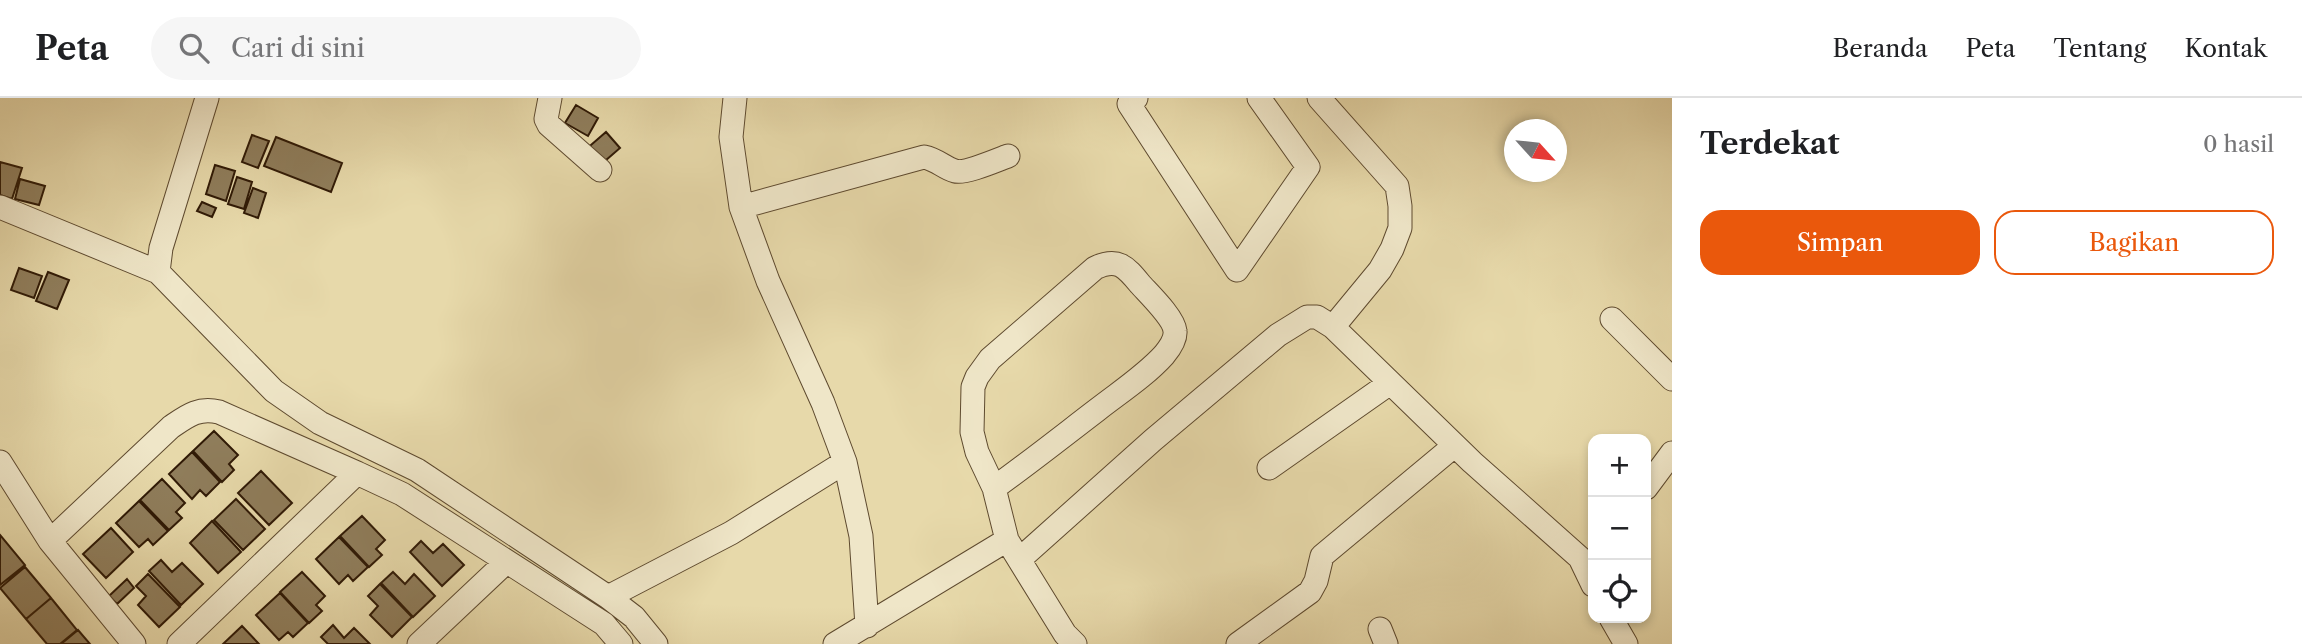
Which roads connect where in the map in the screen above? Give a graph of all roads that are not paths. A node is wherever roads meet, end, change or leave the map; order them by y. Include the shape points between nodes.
1 (207, 98) edge
2 (550, 98) edge
3 (735, 98) edge
4 (1136, 98) edge
5 (1259, 98) edge
6 (1319, 98) edge
7 (1008, 156) dead end
8 (600, 170) dead end
9 (0, 206) edge
10 (741, 206) junction
11 (158, 272) junction
12 (1612, 319) dead end
13 (1333, 327) junction
14 (1672, 379) edge
15 (1390, 383) junction
16 (1454, 446) junction
17 (1672, 453) edge
18 (0, 462) edge
19 (845, 462) junction
20 (1269, 468) dead end
21 (357, 473) junction
22 (1651, 481) edge
23 (994, 488) junction
24 (50, 541) junction
25 (1014, 549) junction
26 (1587, 553) edge
27 (506, 562) junction
28 (608, 597) junction
29 (1614, 623) edge
30 (867, 626) junction
31 (134, 644) edge
32 (179, 644) edge
33 (419, 644) edge
34 (621, 644) edge
35 (656, 644) edge
36 (835, 644) edge
37 (1074, 644) edge
38 (1238, 644) edge
39 (1626, 644) edge

1 - 11 street
2 - 8 street via 549,125
3 - 10 street via 731,137
4 - 5 street via 1129,104 1237,270 1308,167
6 - 13 street via 1397,186 1400,206 1400,228 1392,249
7 - 10 street via 964,171 924,158
9 - 11 street
10 - 19 street
11 - 28 street via 295,407 417,470
12 - 14 street
13 - 15 street
13 - 25 street via 1317,317 1307,317 1278,335
15 - 16 street
15 - 20 street
16 - 26 street
16 - 38 street via 1322,556 1310,592
17 - 22 street
18 - 24 street
19 - 28 street via 731,533
19 - 30 street via 861,536
21 - 24 street via 219,412 200,410 171,428
21 - 27 street via 402,494
21 - 32 street
23 - 23 street via 1141,376 1171,345 1173,325 1127,269 1113,263 1095,268 990,359 977,377 972,432
23 - 25 street
24 - 31 street
25 - 30 street
25 - 37 street
27 - 33 street
27 - 34 street via 604,624
28 - 35 street via 634,617
29 - 39 street
30 - 36 street

